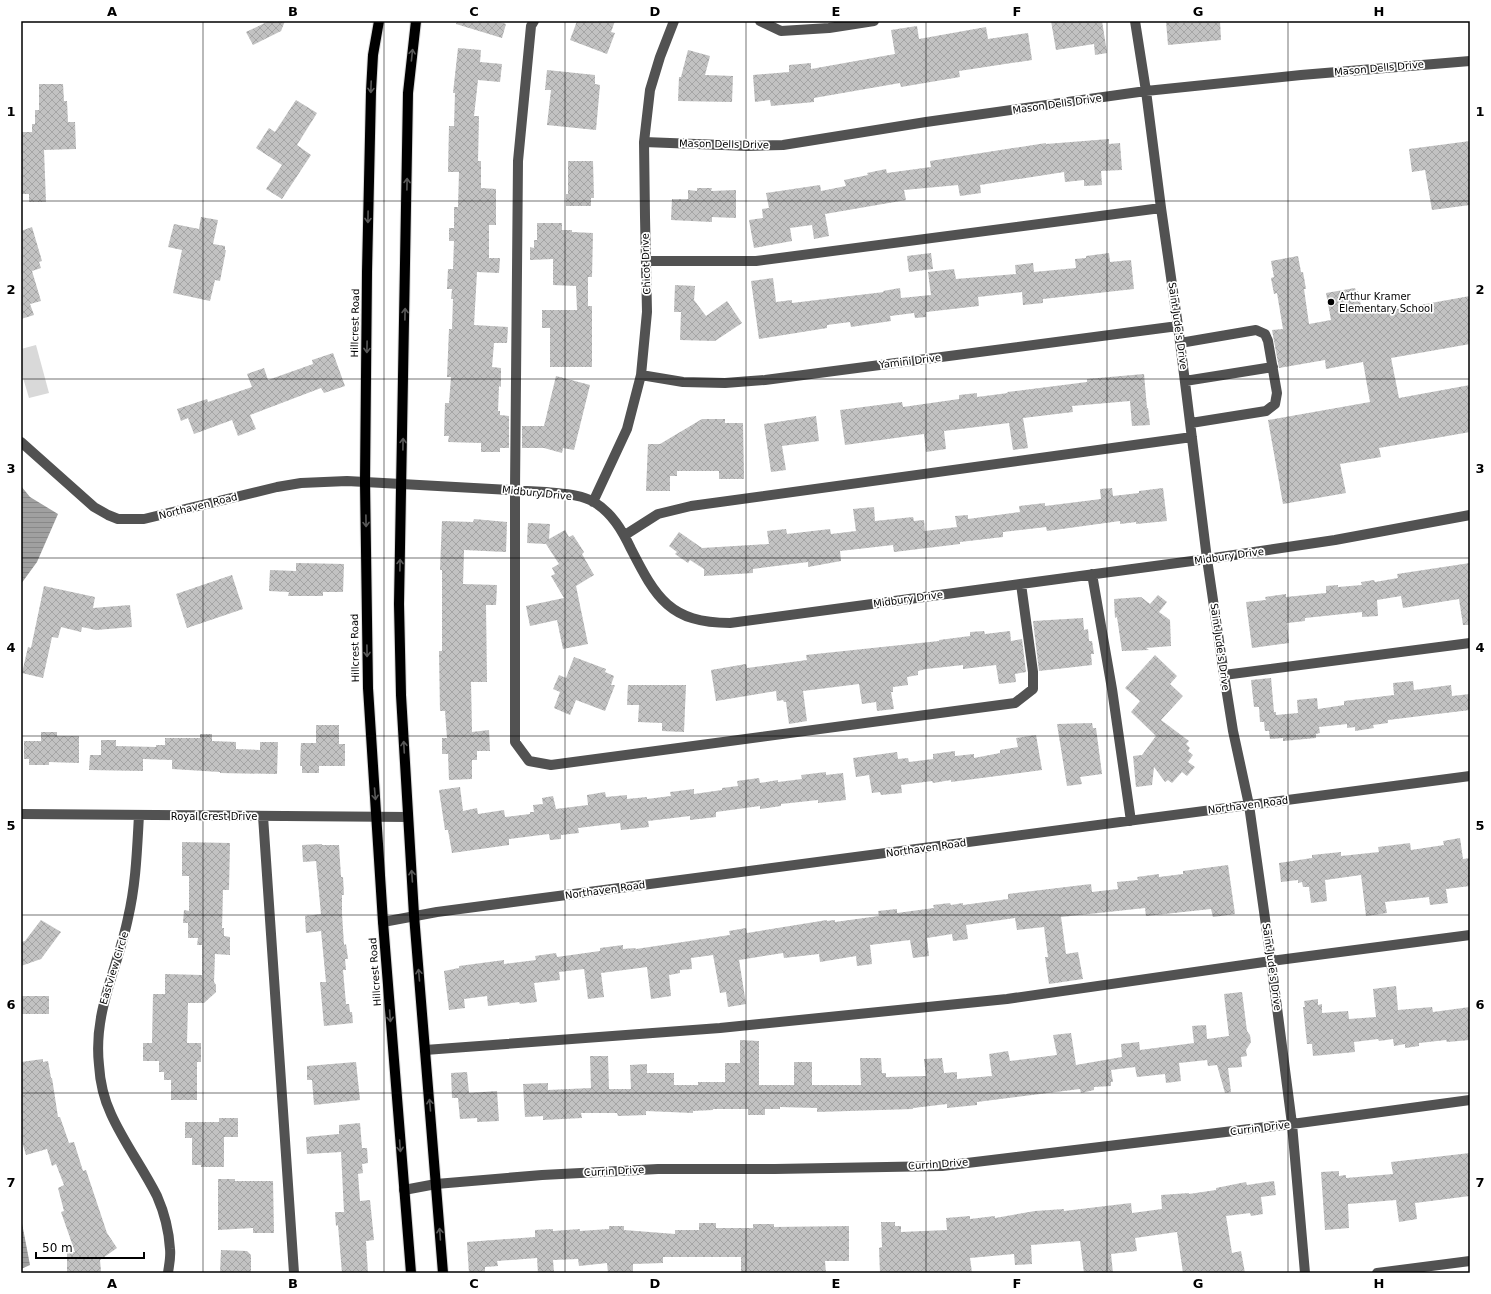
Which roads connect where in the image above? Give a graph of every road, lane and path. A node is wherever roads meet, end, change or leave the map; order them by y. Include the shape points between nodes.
1 (379, 21) edge
2 (416, 21) edge
3 (534, 21) edge
4 (674, 21) edge
5 (760, 21) edge
6 (874, 21) edge
7 (1135, 21) edge
8 (1470, 61) edge
9 (1146, 92) junction
10 (644, 142) junction
11 (1161, 208) junction
12 (646, 261) junction
13 (1178, 326) junction
14 (1180, 343) junction
15 (1273, 367) junction
16 (641, 375) junction
17 (1185, 381) junction
18 (1191, 423) junction
19 (1192, 437) junction
20 (21, 442) edge
21 (365, 482) junction
22 (402, 483) junction
23 (514, 490) junction
24 (593, 502) junction
25 (1470, 515) edge
26 (625, 535) junction
27 (1207, 559) junction
28 (1092, 574) junction
29 (1021, 584) junction
30 (1470, 643) edge
31 (1224, 675) junction
32 (1470, 776) edge
33 (1249, 805) junction
34 (21, 814) edge
35 (139, 815) junction
36 (263, 816) junction
37 (377, 816) junction
38 (408, 817) junction
39 (1131, 821) junction
40 (414, 915) junction
41 (383, 922) junction
42 (1470, 935) edge
43 (1271, 961) junction
44 (425, 1050) junction
45 (1470, 1100) edge
46 (1292, 1124) junction
47 (436, 1184) junction
48 (404, 1190) junction
49 (1470, 1260) edge
50 (168, 1273) edge
51 (294, 1273) edge
52 (411, 1273) edge
53 (443, 1273) edge
54 (1305, 1273) edge
55 (1377, 1273) edge

1 -> 21 main road, Hillcrest Road via 373,55 371,90
22 -> 2 main road via 408,93
3 - 23 street via 531,26 518,162
4 - 10 street, Chicot Drive via 650,90
5 - 6 street via 781,31 829,28
7 - 9 street, Saint Jude's Drive
8 - 9 street, Mason Dells Drive via 1302,75
9 - 10 street, Mason Dells Drive via 926,122 783,145
9 - 11 street, Saint Jude's Drive
10 - 12 street, Chicot Drive
11 - 12 street via 756,261
11 - 13 street, Saint Jude's Drive
12 - 16 street, Chicot Drive via 647,312
13 - 14 street, Saint Jude's Drive
13 - 16 street, Yamini Drive via 765,380 725,383 683,382
14 - 15 street via 1256,330 1265,334
14 - 17 street, Saint Jude's Drive
15 - 17 street
15 - 18 street via 1277,393 1275,404 1266,410
16 - 24 street, Chicot Drive via 627,429
17 - 18 street, Saint Jude's Drive
18 - 19 street, Saint Jude's Drive
19 - 26 street via 691,506 658,514
19 - 27 street, Saint Jude's Drive
20 - 21 street, Northaven Road via 94,507 118,519 144,519 301,483
21 - 22 street, Northaven Road
21 -> 37 main road, Hillcrest Road via 368,688
22 - 23 street, Midbury Drive
38 -> 22 main road via 401,695
23 - 24 street, Midbury Drive via 573,495
23 - 29 street via 515,742 529,761 551,765 1015,703 1033,689
24 - 26 street, Midbury Drive via 608,513
25 - 27 street, Midbury Drive via 1335,540
26 - 29 street, Midbury Drive via 645,577 664,602 678,612 712,623 730,623
27 - 28 street, Midbury Drive
27 - 31 street, Saint Jude's Drive
28 - 29 street, Midbury Drive
28 - 39 street
30 - 31 street
31 - 33 street, Saint Jude's Drive
32 - 33 street, Northaven Road
33 - 39 street, Northaven Road
33 - 43 street, Saint Jude's Drive
34 - 35 street, Royal Crest Drive
35 - 36 street, Royal Crest Drive
35 - 50 street, Eastview Circle via 134,888 124,935 101,1010 97,1038 98,1063 102,1089 110,1114 157,1197 170,1250
36 - 37 street, Royal Crest Drive
36 - 51 street
37 - 38 street, Royal Crest Drive
37 - 41 main road, Hillcrest Road
40 -> 38 main road
39 - 40 street, Northaven Road
40 - 41 street, Northaven Road
44 -> 40 main road
41 -> 48 main road, Hillcrest Road
42 - 43 street
43 - 44 street via 1007,999 720,1028
43 - 46 street, Saint Jude's Drive
47 -> 44 main road
45 - 46 street, Currin Drive
46 - 47 street, Currin Drive via 942,1166 658,1169
46 - 54 street, Saint Jude's Drive
47 - 48 street, Currin Drive
53 -> 47 main road
48 - 52 main road, Hillcrest Road
49 - 55 street

